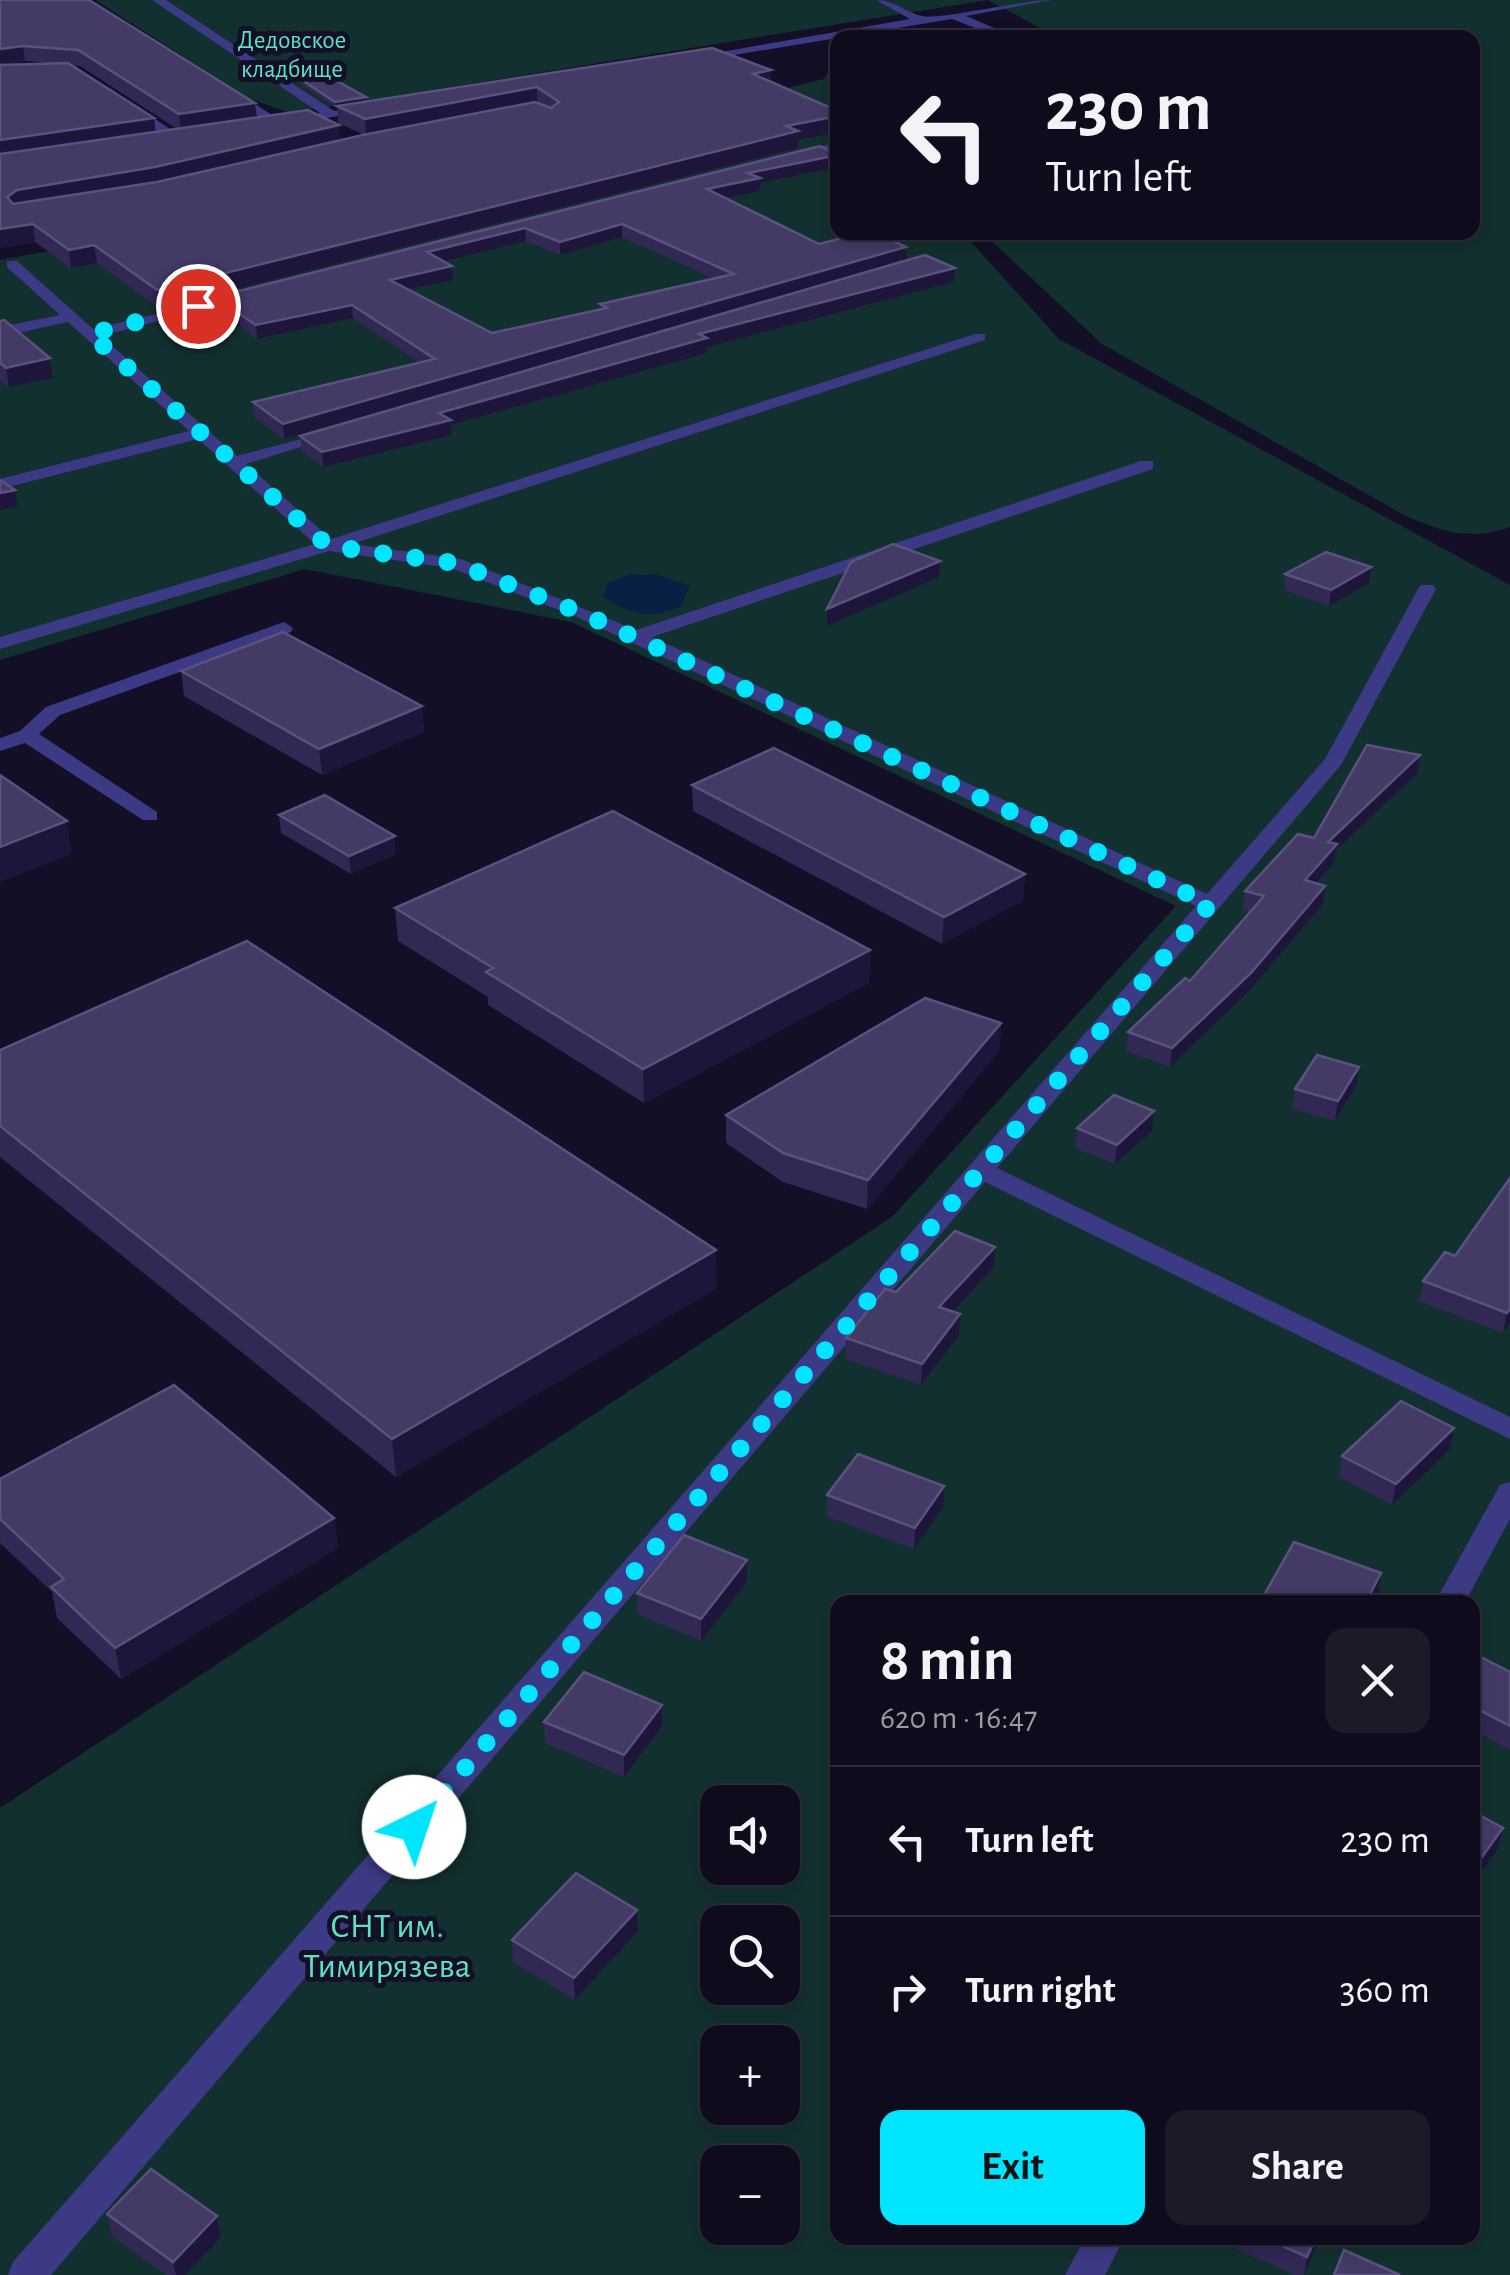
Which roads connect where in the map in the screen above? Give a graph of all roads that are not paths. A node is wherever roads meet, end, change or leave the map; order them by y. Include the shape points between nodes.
1 (158, 0) edge
2 (882, 0) edge
3 (1045, 0) edge
4 (953, 15) junction
5 (921, 20) junction
6 (861, 30) edge
7 (992, 30) edge
8 (830, 35) edge
9 (686, 59) edge
10 (213, 82) edge
11 (107, 93) edge
12 (392, 106) edge
13 (333, 116) junction
14 (312, 118) junction
15 (278, 123) junction
16 (260, 126) edge
17 (339, 132) edge
18 (193, 136) edge
19 (177, 138) junction
20 (157, 141) edge
21 (830, 148) edge
22 (786, 157) edge
23 (0, 243) edge
24 (6, 259) edge
25 (223, 300) edge
26 (71, 317) junction
27 (0, 332) edge
28 (90, 334) junction
29 (980, 337) dead end
30 (347, 428) edge
31 (200, 433) junction
32 (233, 462) junction
33 (1147, 464) dead end
34 (0, 484) edge
35 (328, 546) junction
36 (1427, 588) dead end
37 (284, 628) edge
38 (634, 637) junction
39 (0, 643) edge
40 (27, 735) junction
41 (0, 744) edge
42 (150, 816) dead end
43 (1210, 904) junction
44 (982, 1171) junction
45 (1510, 1429) edge
46 (1510, 1492) edge
47 (1454, 1595) edge
48 (1101, 2245) edge
49 (27, 2275) edge
50 (1084, 2275) edge

1 - 13 street
2 - 5 street
3 - 4 street
4 - 5 street
4 - 7 street
5 - 6 street
8 - 9 street
10 - 15 street
11 - 19 street
12 - 13 street
13 - 14 street
14 - 15 street
14 - 17 street
15 - 16 street
18 - 19 street
19 - 20 street
21 - 22 street
23 - 24 street via 10,253
24 - 26 street
25 - 28 street
26 - 27 street
26 - 28 street
28 - 31 street
29 - 35 street
30 - 32 street
31 - 32 street
31 - 34 street
32 - 35 street
33 - 38 street
35 - 38 street via 455,563
35 - 39 street
36 - 43 street via 1334,761
37 - 40 street via 53,711
38 - 43 street
40 - 41 street
40 - 42 street
43 - 44 street
44 - 45 street
44 - 49 street
46 - 47 street
48 - 50 street

